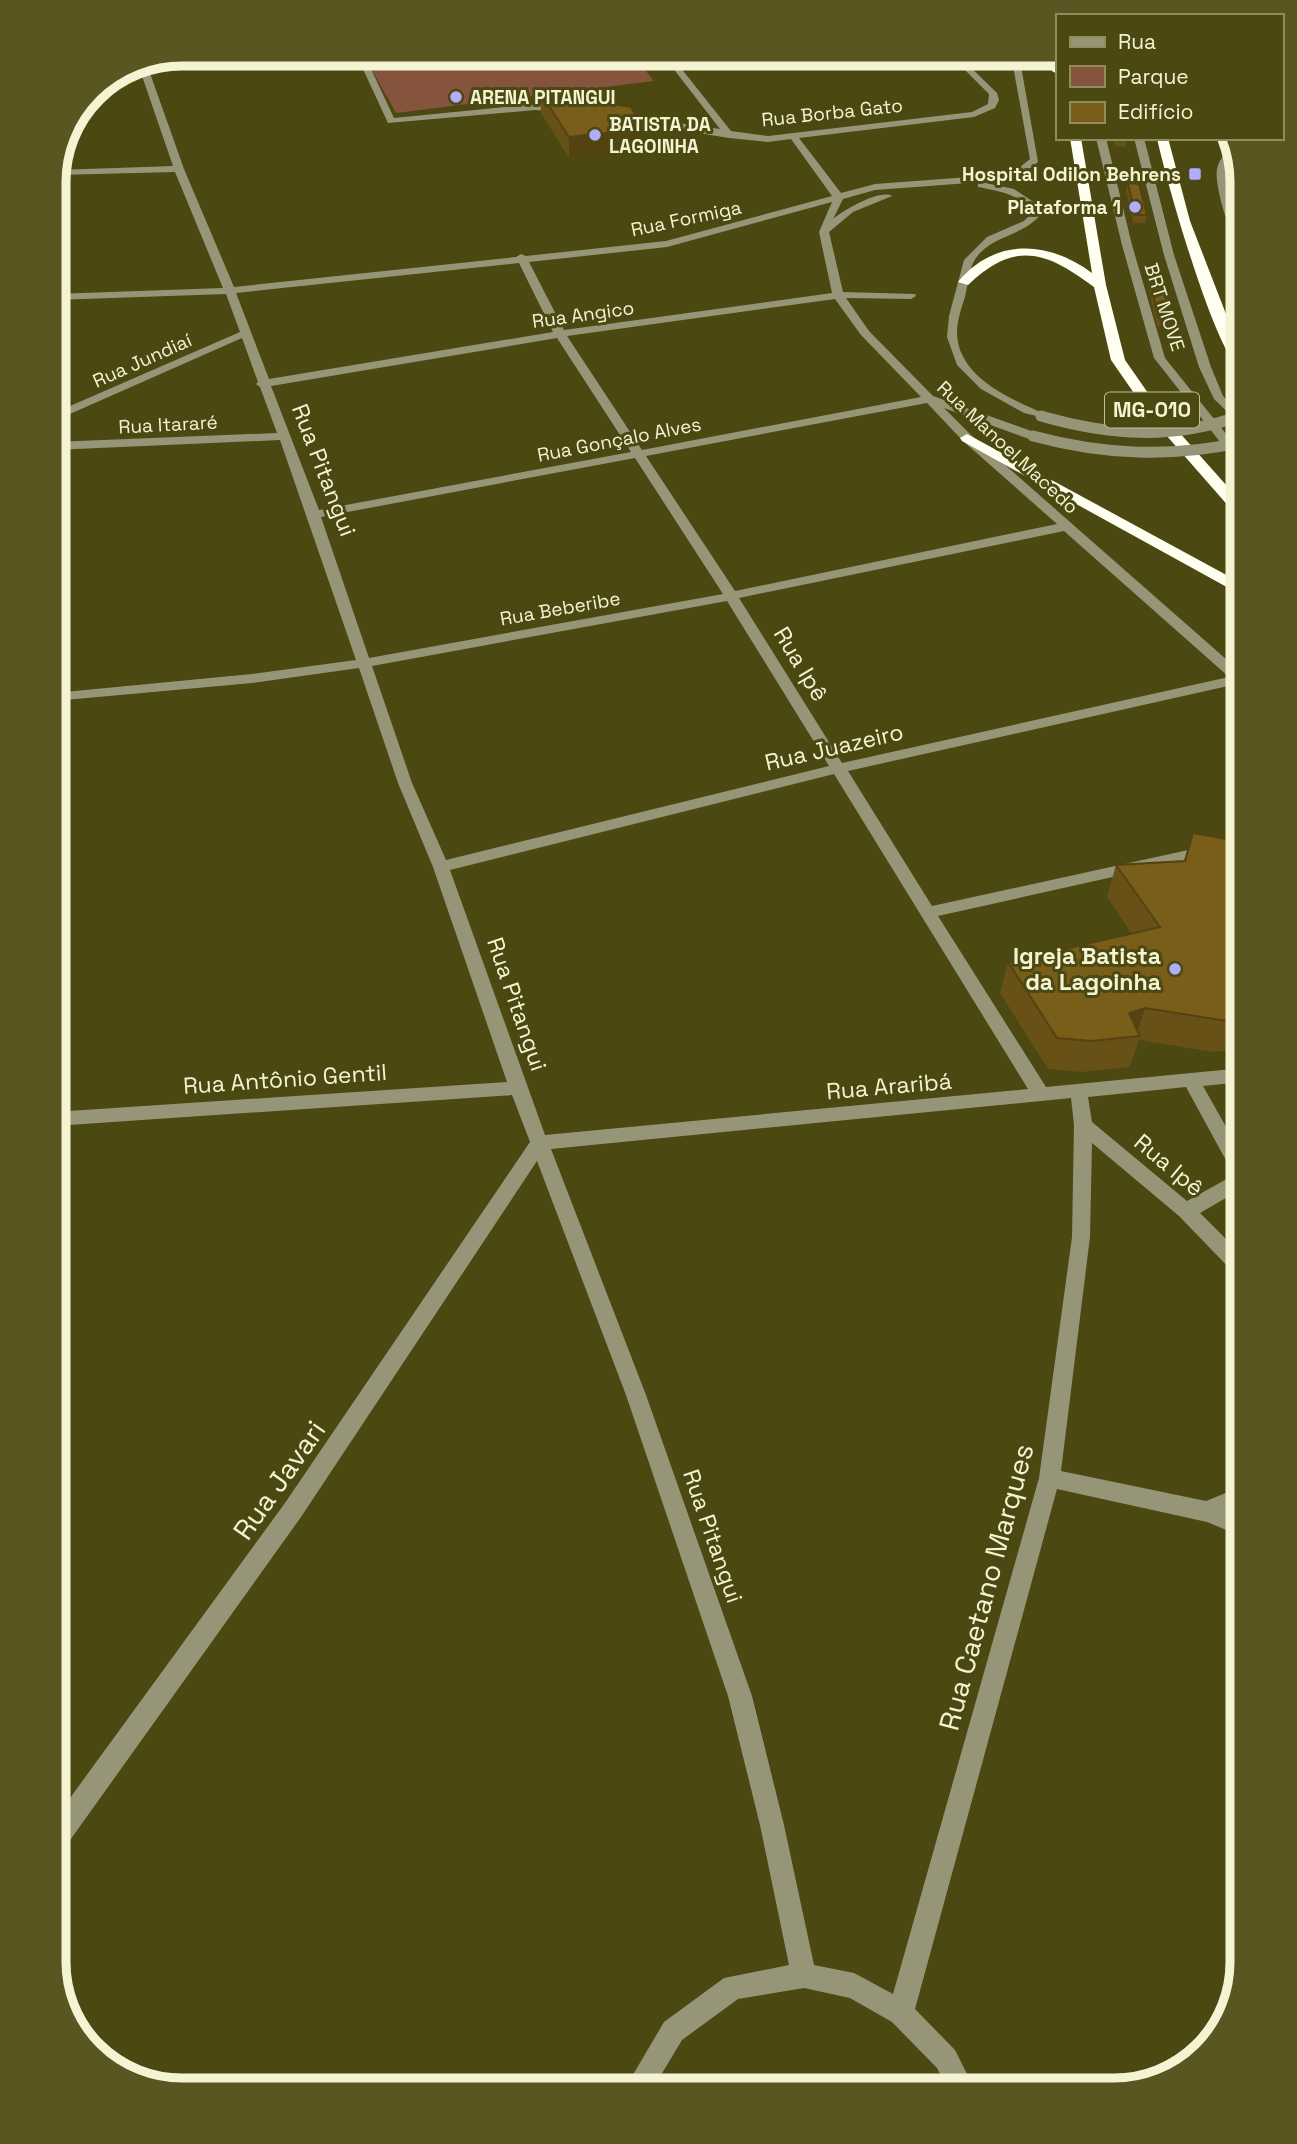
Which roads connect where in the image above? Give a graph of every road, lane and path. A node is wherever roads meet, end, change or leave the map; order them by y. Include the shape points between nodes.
1 (365, 66) edge
2 (675, 67) edge
3 (967, 67) edge
4 (1018, 67) edge
5 (146, 73) edge
6 (568, 110) edge
7 (608, 116) edge
8 (729, 135) junction
9 (793, 136) junction
10 (1075, 140) edge
11 (1101, 140) edge
12 (1140, 140) edge
13 (1162, 140) edge
14 (1228, 158) edge
15 (179, 169) junction
16 (821, 171) junction
17 (67, 173) edge
18 (833, 176) dead end
19 (846, 181) dead end
20 (946, 183) junction
21 (917, 186) junction
22 (875, 187) junction
23 (839, 198) junction
24 (1230, 208) edge
25 (824, 232) junction
26 (521, 257) junction
27 (964, 282) junction
28 (1100, 285) junction
29 (230, 292) junction
30 (838, 295) junction
31 (911, 296) dead end
32 (67, 297) edge
33 (243, 334) junction
34 (559, 334) junction
35 (1230, 345) edge
36 (262, 384) junction
37 (931, 399) junction
38 (1230, 410) edge
39 (67, 412) edge
40 (1230, 420) edge
41 (284, 436) junction
42 (967, 438) junction
43 (67, 445) edge
44 (1230, 445) edge
45 (1230, 447) edge
46 (636, 453) junction
47 (1230, 499) edge
48 (314, 515) junction
49 (1068, 526) junction
50 (1230, 584) edge
51 (731, 596) junction
52 (363, 663) junction
53 (1230, 671) edge
54 (1230, 683) edge
55 (67, 696) edge
56 (836, 769) junction
57 (1230, 846) edge
58 (440, 867) junction
59 (927, 913) junction
60 (1230, 1076) edge
61 (1191, 1080) junction
62 (518, 1088) junction
63 (1079, 1092) junction
64 (1042, 1096) junction
65 (66, 1118) edge
66 (1083, 1125) junction
67 (540, 1143) junction
68 (1230, 1150) edge
69 (1230, 1186) edge
70 (1186, 1210) junction
71 (1230, 1256) edge
72 (1049, 1478) junction
73 (1230, 1501) edge
74 (1207, 1511) junction
75 (1230, 1521) edge
76 (66, 1824) edge
77 (804, 1976) junction
78 (901, 2013) junction
79 (645, 2078) edge
80 (956, 2078) edge

1 - 6 street via 391,121 535,107
2 - 8 street
3 - 9 street, Rua Borba Gato via 993,93 995,100 985,110
4 - 20 street, Rua Formiga via 1035,159 1018,173
5 - 15 street, Rua Pitangui
7 - 8 street, Rua Borba Gato
8 - 9 street, Rua Borba Gato via 759,139
9 - 16 street
10 - 28 highway, MG-010
11 - 45 street, BRT MOVE via 1160,358
12 - 38 street, BRT MOVE via 1169,255 1205,367 1218,397
13 - 35 highway via 1168,170
14 - 24 street via 1222,166 1221,181
15 - 17 street
15 - 29 street, Rua Pitangui
16 - 18 street
16 - 23 street
19 - 22 street
20 - 21 street, Rua Formiga
20 - 27 street via 1010,190 1035,207 1028,223 976,250 964,271
21 - 22 street, Rua Formiga
21 - 25 street via 859,206
22 - 23 street, Rua Formiga
23 - 25 street
23 - 26 street, Rua Formiga via 667,244
25 - 30 street, Rua Manoel Macedo
26 - 29 street, Rua Formiga
26 - 34 street, Rua Ipê
27 - 28 highway via 985,259 1028,250 1069,262
27 - 40 street, bridge via 953,320 955,352 967,370 1010,402 1041,416 1105,432 1162,435 1207,429
28 - 47 highway, MG-010 via 1118,360 1157,416
29 - 32 street, Rua Formiga
29 - 33 street, Rua Pitangui
30 - 31 street, Rua Angico
30 - 34 street, Rua Angico
30 - 37 street, Rua Manoel Macedo via 865,333
33 - 36 street, Rua Pitangui
33 - 39 street, Rua Jundiaí
34 - 36 street, Rua Angico
34 - 46 street, Rua Ipê
36 - 41 street, Rua Pitangui
37 - 42 street, Rua Manoel Macedo
37 - 44 street, bridge via 1086,450 1137,455
37 - 46 street, Rua Gonçalo Alves
41 - 43 street, Rua Itararé
41 - 48 street, Rua Pitangui
42 - 49 street, Rua Manoel Macedo
42 - 50 highway
46 - 48 street, Rua Gonçalo Alves
46 - 51 street, Rua Ipê
48 - 52 street, Rua Pitangui
49 - 51 street, Rua Beberibe
49 - 53 street, Rua Manoel Macedo
51 - 52 street, Rua Beberibe
51 - 56 street, Rua Ipê
52 - 55 street, Rua Beberibe
52 - 58 street, Rua Pitangui
54 - 56 street, Rua Juazeiro
56 - 58 street, Rua Juazeiro
56 - 59 street, Rua Ipê
57 - 59 street
58 - 62 street, Rua Pitangui
59 - 64 street, Rua Ipê
60 - 61 street, Rua Araribá
61 - 63 street, Rua Araribá
61 - 68 street
62 - 65 street, Rua Antônio Gentil
62 - 67 street, Rua Pitangui
63 - 64 street, Rua Araribá
63 - 66 street
64 - 67 street, Rua Araribá
66 - 70 street, Rua Ipê
66 - 72 street, Rua Caetano Marques via 1081,1237
67 - 76 street, Rua Javari via 293,1510
67 - 77 street, Rua Pitangui via 636,1395 740,1696
69 - 70 street
70 - 71 street, Rua Ipê
72 - 74 street
72 - 78 street, Rua Caetano Marques
73 - 74 street
74 - 75 street
77 - 78 street via 854,1986
77 - 79 street via 733,1987 673,2031
78 - 80 street via 946,2059

